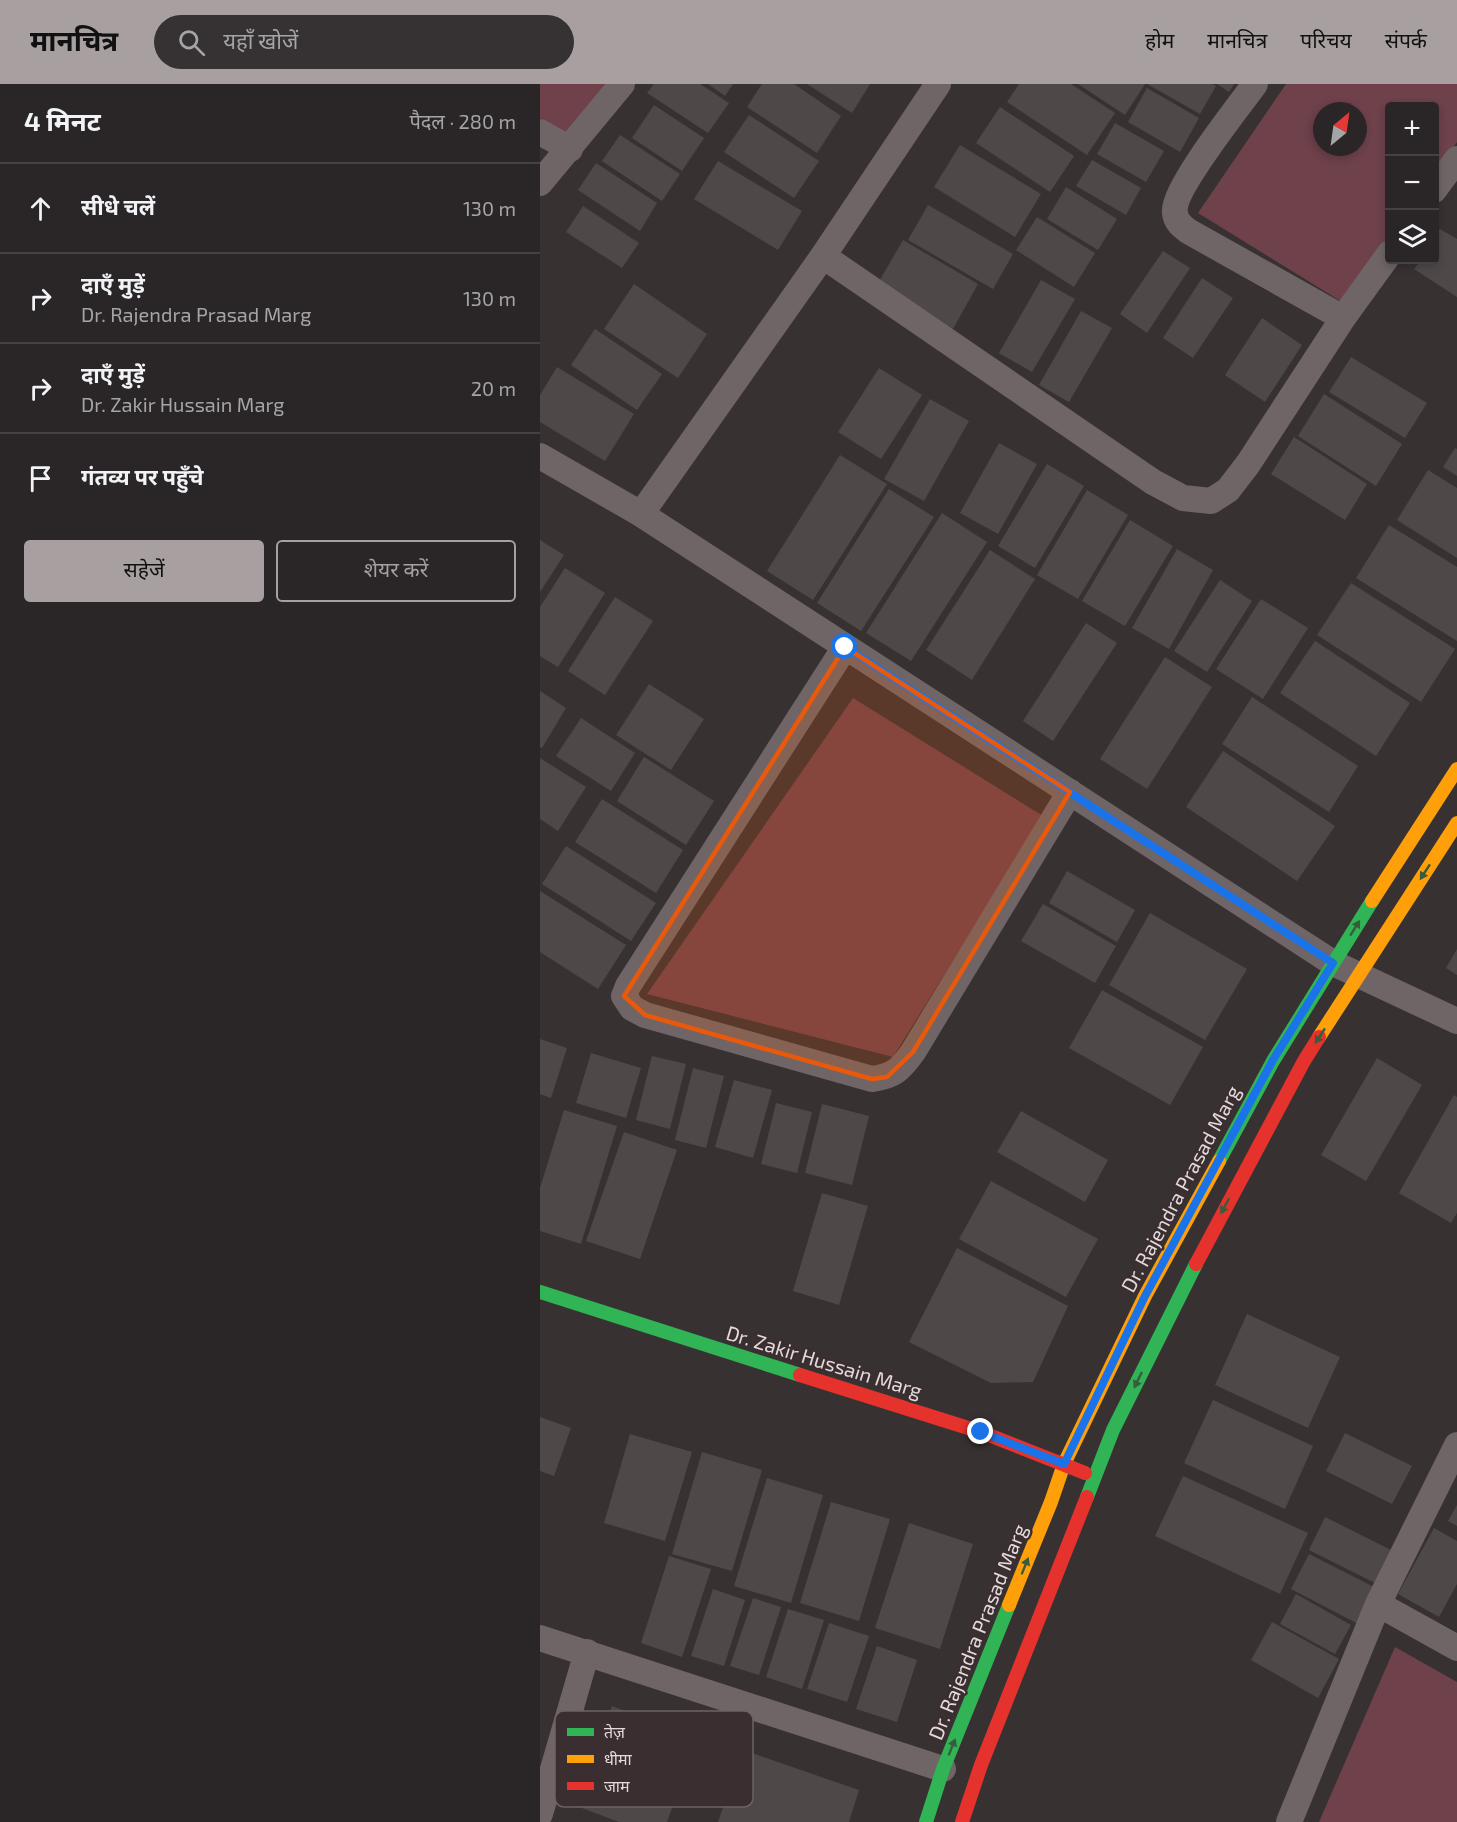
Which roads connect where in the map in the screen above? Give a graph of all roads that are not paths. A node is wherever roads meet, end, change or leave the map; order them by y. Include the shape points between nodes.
1 (622, 84) edge
2 (938, 84) edge
3 (1255, 84) edge
4 (540, 132) edge
5 (570, 149) junction
6 (1457, 159) edge
7 (540, 183) edge
8 (1439, 183) edge
9 (823, 256) junction
10 (1385, 258) edge
11 (1342, 318) junction
12 (540, 456) edge
13 (641, 514) junction
14 (845, 647) junction
15 (1457, 769) edge
16 (1070, 792) junction
17 (1457, 823) edge
18 (1333, 963) junction
19 (1359, 976) junction
20 (1457, 1022) edge
21 (540, 1292) edge
22 (1457, 1445) edge
23 (1064, 1464) junction
24 (1093, 1477) junction
25 (1378, 1604) junction
26 (540, 1638) edge
27 (1457, 1648) edge
28 (587, 1652) junction
29 (570, 1711) edge
30 (555, 1762) edge
31 (944, 1769) junction
32 (540, 1814) edge
33 (926, 1822) edge
34 (962, 1822) edge
35 (1289, 1822) edge

1 - 5 street
2 - 9 street
3 - 11 street via 1184,185 1174,211 1178,223
4 - 5 street
5 - 7 street
6 - 8 street
9 - 11 street via 1153,482 1183,498 1211,501 1228,490
9 - 13 street
10 - 11 street
12 - 13 street
13 - 14 street
14 - 16 street
14 - 16 street via 628,986 624,996 632,1008 645,1015 872,1079 887,1077 903,1066 913,1052
18 -> 15 main road, Dr. Rajendra Prasad Marg
16 - 18 street
17 -> 19 main road
18 - 19 street
18 - 23 main road, Dr. Rajendra Prasad Marg via 1273,1060 1145,1296
19 - 20 street
19 -> 24 main road via 1304,1061 1214,1227
21 - 23 main road, Dr. Zakir Hussain Marg via 981,1432
22 - 25 street
23 - 24 main road, Dr. Zakir Hussain Marg
31 -> 23 main road, Dr. Rajendra Prasad Marg
24 - 34 main road
25 - 27 street
25 - 35 street
26 - 28 street
28 - 29 street
28 - 31 street
30 - 32 street
31 - 33 main road, Dr. Rajendra Prasad Marg

